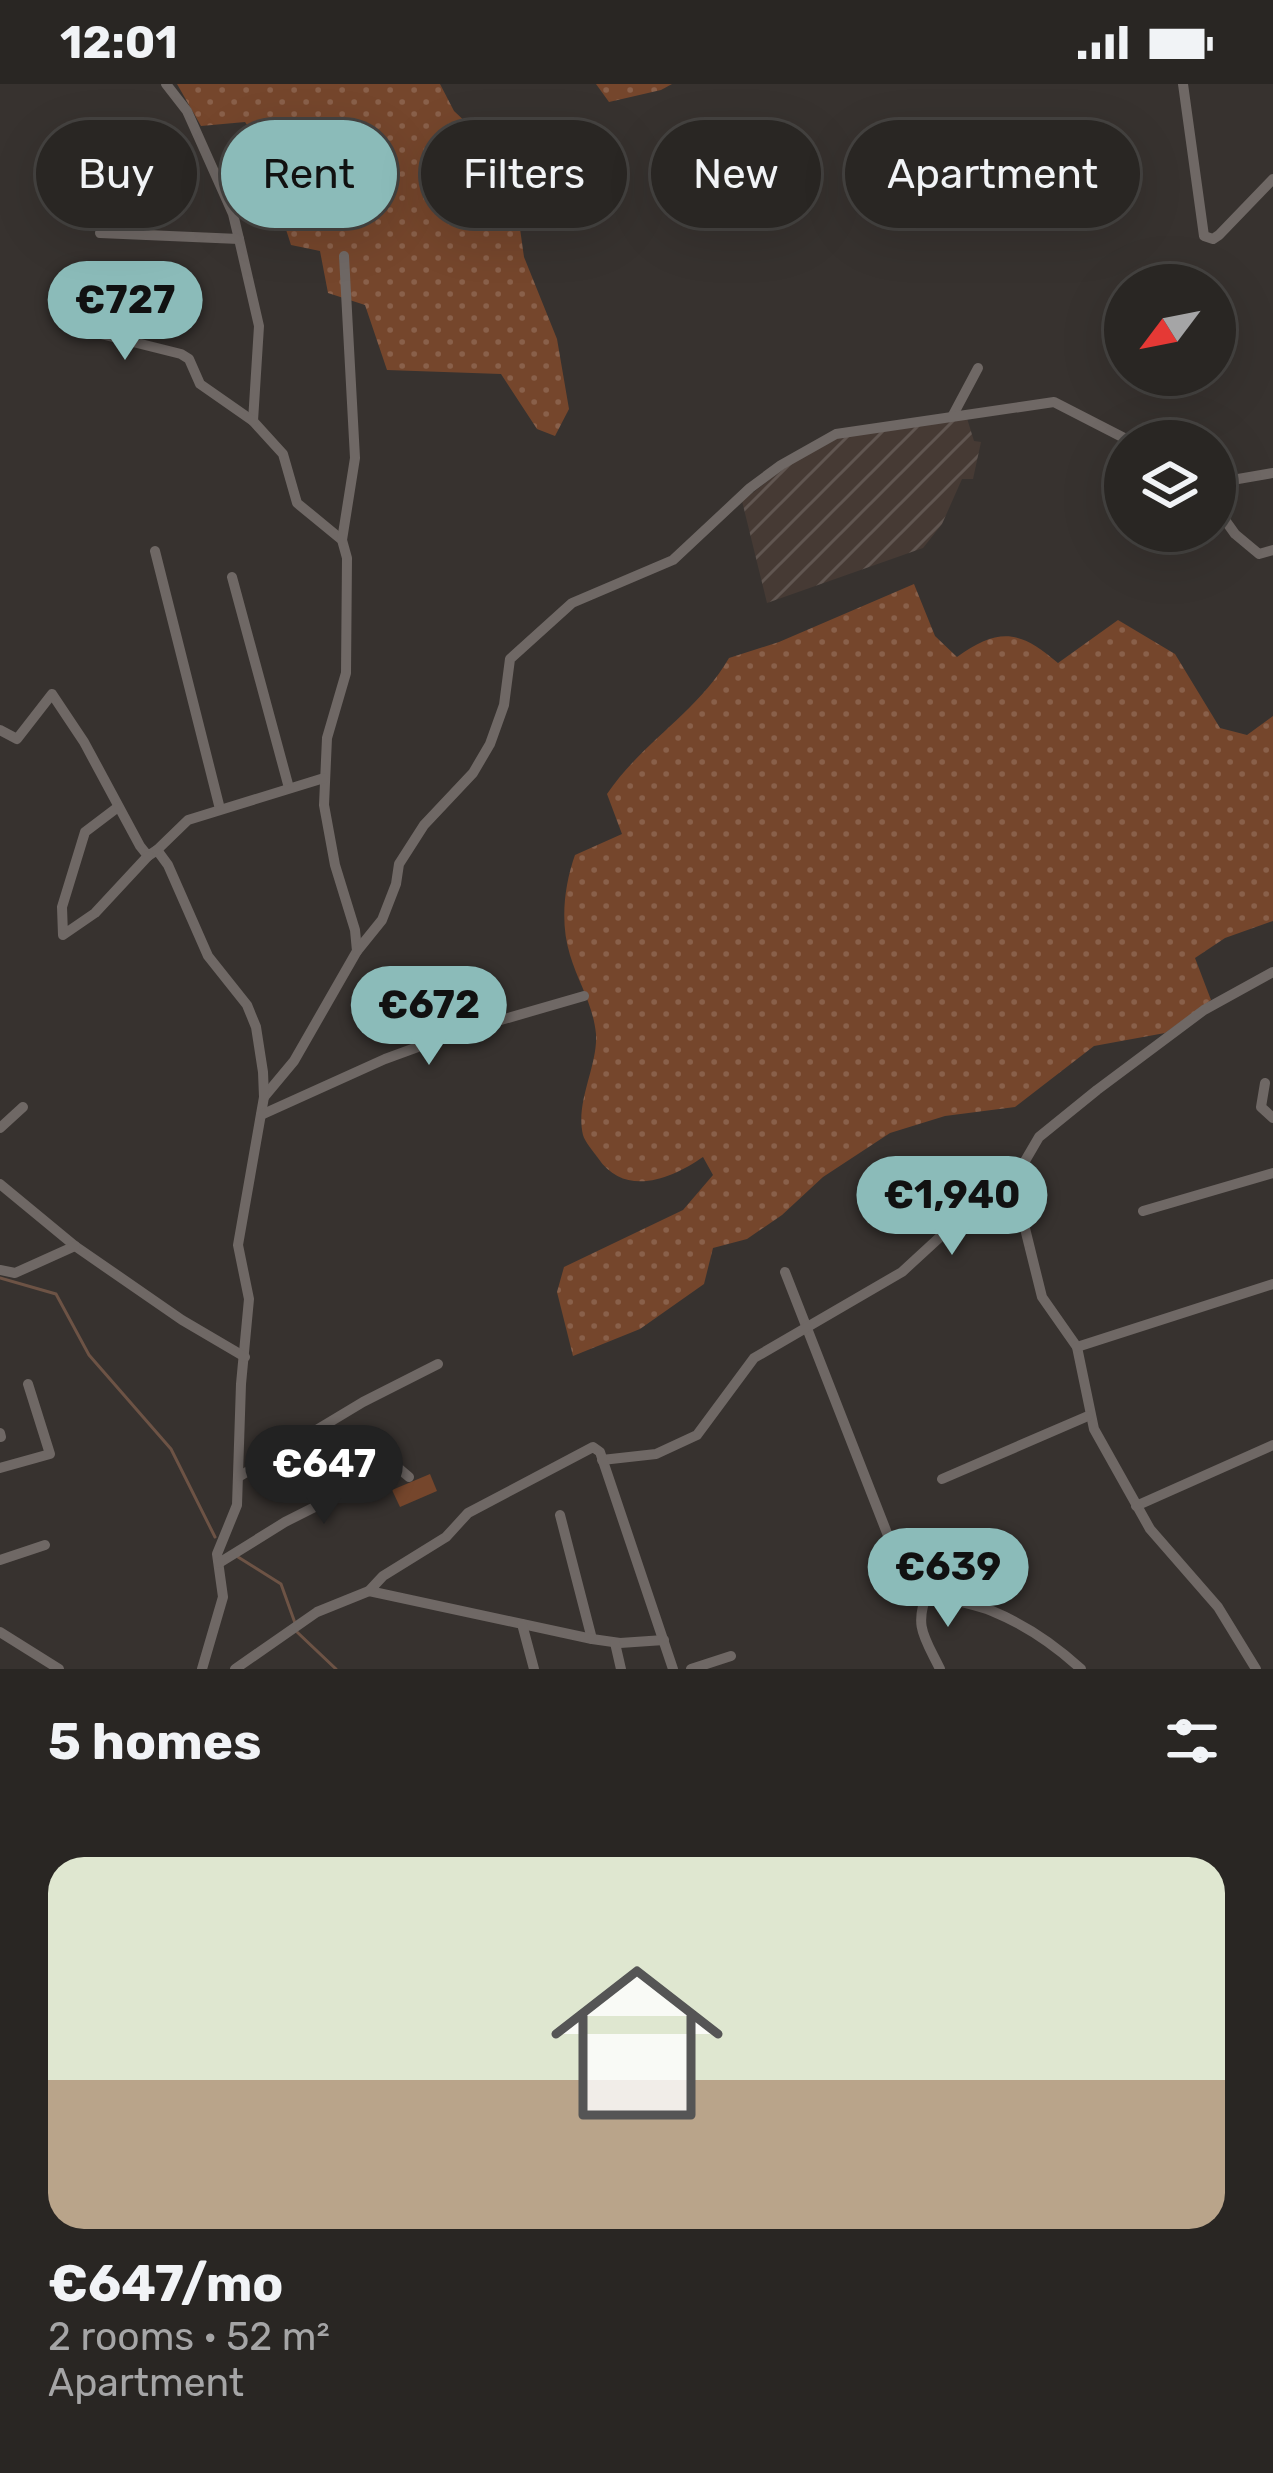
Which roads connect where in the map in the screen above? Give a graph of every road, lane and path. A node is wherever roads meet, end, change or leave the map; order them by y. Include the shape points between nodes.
1 (166, 84) edge
2 (1183, 84) edge
3 (1273, 179) edge
4 (100, 233) dead end
5 (239, 239) junction
6 (344, 256) dead end
7 (87, 277) dead end
8 (978, 368) dead end
9 (953, 415) junction
10 (253, 421) junction
11 (1104, 428) edge
12 (1273, 473) edge
13 (1236, 479) edge
14 (1236, 536) edge
15 (342, 540) junction
16 (1273, 550) edge
17 (155, 551) dead end
18 (232, 577) dead end
19 (0, 730) edge
20 (324, 778) junction
21 (289, 788) junction
22 (118, 807) junction
23 (220, 809) junction
24 (152, 853) junction
25 (357, 950) junction
26 (1273, 972) edge
27 (584, 996) dead end
28 (1265, 1083) dead end
29 (265, 1097) junction
30 (23, 1107) dead end
31 (261, 1114) junction
32 (1273, 1118) edge
33 (0, 1128) edge
34 (1273, 1173) edge
35 (1013, 1180) junction
36 (0, 1184) edge
37 (1143, 1210) dead end
38 (75, 1246) junction
39 (0, 1270) edge
40 (785, 1272) dead end
41 (1273, 1283) edge
42 (808, 1328) junction
43 (1077, 1347) junction
44 (245, 1357) junction
45 (438, 1364) dead end
46 (28, 1384) dead end
47 (1088, 1416) junction
48 (1273, 1445) edge
49 (602, 1460) junction
50 (0, 1468) edge
51 (240, 1476) junction
52 (409, 1477) dead end
53 (942, 1479) dead end
54 (1136, 1506) junction
55 (560, 1515) dead end
56 (45, 1545) dead end
57 (0, 1560) edge
58 (222, 1560) junction
59 (369, 1591) junction
60 (928, 1592) junction
61 (522, 1624) junction
62 (0, 1632) edge
63 (592, 1639) junction
64 (664, 1640) junction
65 (615, 1643) junction
66 (731, 1656) dead end
67 (58, 1669) edge
68 (202, 1669) edge
69 (235, 1669) edge
70 (534, 1669) edge
71 (621, 1669) edge
72 (673, 1669) edge
73 (691, 1669) edge
74 (940, 1669) edge
75 (1081, 1669) edge
76 (1256, 1669) edge

1 - 5 street via 187,111
2 - 3 street via 1208,239
4 - 5 street
5 - 10 street via 259,326
6 - 15 street via 355,458
7 - 10 street via 76,328 189,358 200,383
8 - 9 street
9 - 11 street via 1054,402
9 - 25 street via 821,441 750,488 673,560 572,603 510,659 490,744 424,825 399,864 382,920
10 - 15 street via 283,454 297,503
12 - 13 street
14 - 16 street via 1259,554
15 - 20 street via 346,673
17 - 23 street
18 - 21 street
19 - 22 street via 16,739 52,694
20 - 21 street
20 - 25 street via 334,865
21 - 23 street
22 - 24 street
22 - 24 street via 85,832 62,907 63,935
23 - 24 street via 188,820
24 - 29 street via 169,866 208,956 247,1005
25 - 29 street
26 - 35 street via 1119,1072 1039,1137
27 - 31 street via 385,1059
28 - 32 street via 1261,1107
29 - 31 street
30 - 33 street
31 - 44 street via 238,1245 249,1299
34 - 37 street
35 - 42 street via 902,1272
35 - 43 street via 1042,1297
36 - 38 street
38 - 39 street via 15,1273
38 - 44 street
40 - 42 street
41 - 43 street
42 - 49 street via 754,1358 698,1435 656,1454
42 - 60 street via 898,1565
43 - 47 street
44 - 51 street
45 - 51 street
46 - 50 street via 50,1454
47 - 53 street
47 - 54 street
48 - 54 street
49 - 59 street via 593,1447 493,1498
49 - 64 street
51 - 58 street via 220,1540
52 - 58 street via 396,1466
54 - 76 street
55 - 63 street
56 - 57 street
58 - 68 street via 223,1597
59 - 61 street
59 - 69 street via 317,1612
60 - 74 street via 920,1622
60 - 75 street via 1024,1626
61 - 63 street
61 - 70 street
62 - 67 street
63 - 65 street
64 - 65 street
64 - 72 street
65 - 71 street
66 - 73 street

